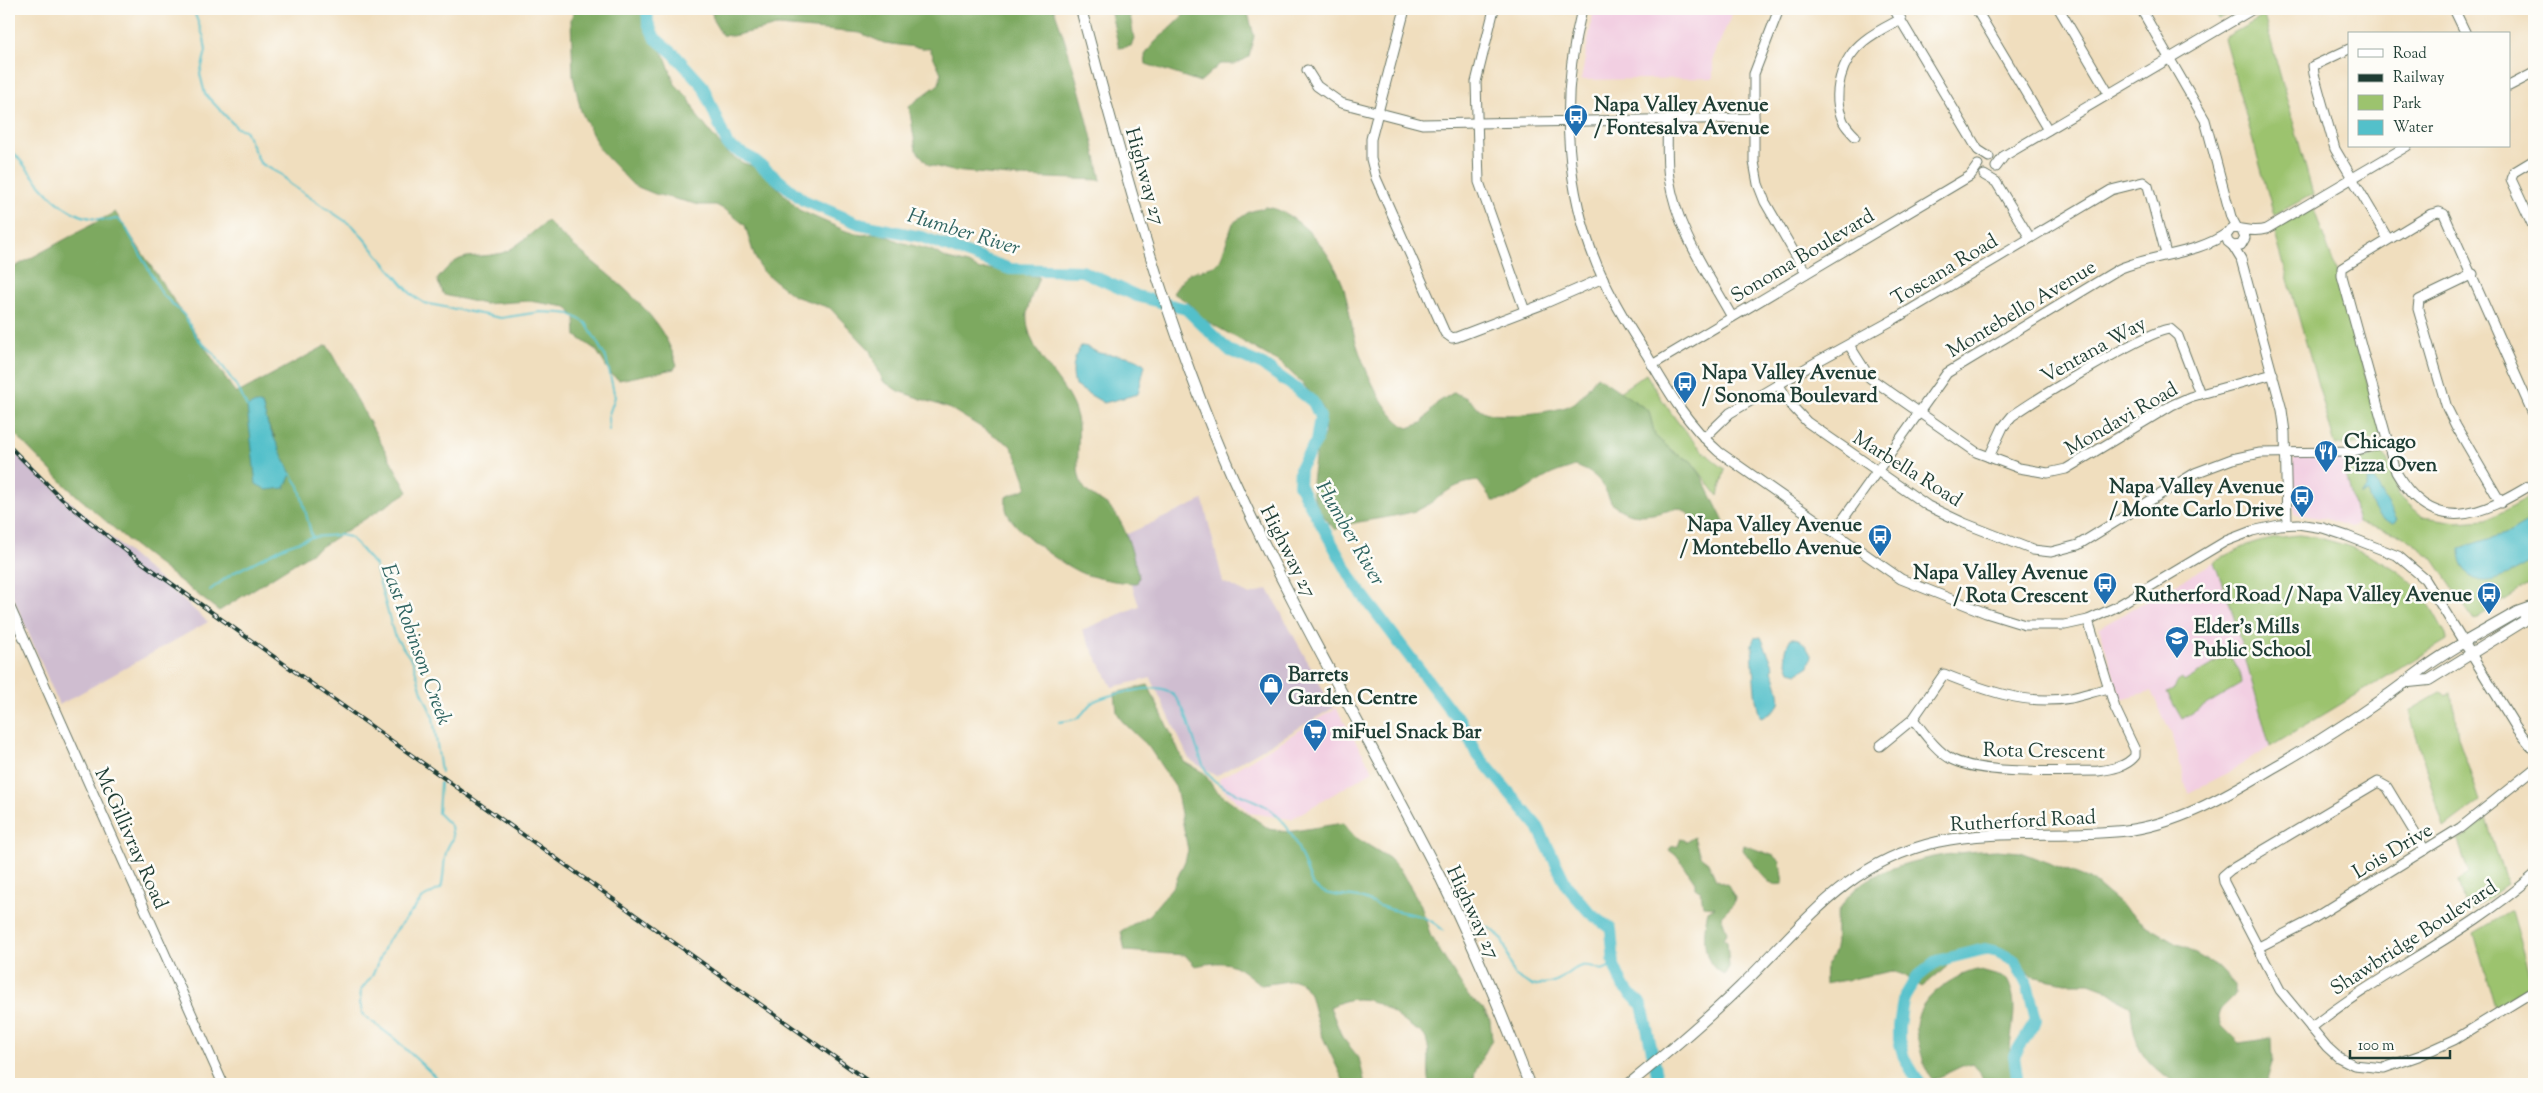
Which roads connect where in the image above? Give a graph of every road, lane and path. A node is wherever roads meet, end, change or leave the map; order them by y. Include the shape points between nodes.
1 (1081, 9) edge
2 (1405, 9) edge
3 (1494, 9) edge
4 (1582, 9) edge
5 (1779, 9) edge
6 (1894, 9) edge
7 (1976, 9) edge
8 (2059, 9) edge
9 (2141, 9) edge
10 (2253, 9) edge
11 (2454, 9) edge
12 (1900, 20) junction
13 (2465, 32) edge
14 (2348, 49) edge
15 (2170, 57) junction
16 (1306, 70) dead end
17 (2534, 73) edge
18 (2510, 85) edge
19 (2109, 94) junction
20 (1378, 114) junction
21 (1754, 118) junction
22 (1667, 120) junction
23 (1568, 122) junction
24 (1477, 124) junction
25 (2048, 130) junction
26 (1855, 136) dead end
27 (2404, 148) edge
28 (1978, 150) junction
29 (2004, 156) junction
30 (1989, 157) junction
31 (2534, 160) edge
32 (1978, 164) junction
33 (1996, 167) junction
34 (1984, 174) junction
35 (1970, 176) junction
36 (2352, 179) junction
37 (1996, 182) junction
38 (2534, 228) edge
39 (2234, 231) junction
40 (2256, 232) junction
41 (2030, 238) junction
42 (2388, 239) junction
43 (2214, 242) junction
44 (2243, 243) junction
45 (2231, 245) junction
46 (2166, 254) junction
47 (2241, 259) junction
48 (1806, 273) junction
49 (2473, 274) junction
50 (1603, 278) junction
51 (1525, 311) junction
52 (1732, 317) junction
53 (1849, 345) junction
54 (1652, 365) junction
55 (2272, 374) junction
56 (1778, 384) junction
57 (2200, 394) junction
58 (1918, 412) junction
59 (2534, 416) edge
60 (1704, 438) junction
61 (2388, 442) junction
62 (2286, 453) junction
63 (1988, 457) junction
64 (1876, 471) junction
65 (2534, 483) edge
66 (2501, 503) junction
67 (2287, 524) junction
68 (1834, 532) junction
69 (9, 605) edge
70 (2531, 608) edge
71 (2088, 620) junction
72 (2466, 643) junction
73 (2472, 653) junction
74 (2409, 682) junction
75 (2109, 688) junction
76 (1913, 719) junction
77 (1880, 746) dead end
78 (2534, 750) edge
79 (2534, 769) edge
80 (2425, 850) junction
81 (2534, 876) edge
82 (2258, 947) junction
83 (2534, 991) edge
84 (2311, 1028) junction
85 (223, 1084) edge
86 (1529, 1084) edge
87 (1630, 1084) edge

1 - 86 main road, Highway 27 via 1131,194 1206,417 1254,524 1442,881
2 - 20 street
3 - 24 street via 1476,82
4 - 23 street via 1570,68
5 - 21 street via 1755,69
6 - 12 street
7 - 25 street
8 - 19 street
9 - 15 street
10 - 15 street
11 - 13 street
12 - 26 street via 1857,47 1841,74 1839,107 1844,122
12 - 28 street
14 - 36 street via 2313,66 2335,149
15 - 19 street
15 - 39 street via 2205,120
16 - 20 street via 1328,96
17 - 18 street
19 - 25 street
20 - 24 street via 1422,124
20 - 51 street via 1370,148 1372,168 1445,334 1457,338
21 - 22 street
21 - 48 street via 1754,162 1758,184 1770,212
22 - 23 street
22 - 52 street via 1669,175 1678,217
23 - 24 street
23 - 50 street via 1570,161 1578,205
24 - 51 street via 1480,190
25 - 29 street
27 - 36 street
28 - 30 street
28 - 32 street
29 - 30 street
29 - 33 street
30 - 32 street via 1982,158
30 - 33 street
31 - 38 street via 2514,172 2511,179
32 - 34 street
32 - 35 street, Sonoma Boulevard
33 - 34 street via 1992,174
33 - 37 street
34 - 35 street, Sonoma Boulevard
34 - 37 street
35 - 48 street, Sonoma Boulevard
36 - 40 street
36 - 42 street
37 - 41 street
39 - 40 street
39 - 43 street, Montebello Avenue
39 - 44 street via 2245,236
39 - 45 street via 2227,239
40 - 44 street
41 - 46 street, Toscana Road via 2111,190 2142,182 2151,193
41 - 53 street, Toscana Road
42 - 49 street via 2434,212 2444,214
42 - 61 street via 2342,268
43 - 45 street, Montebello Avenue
43 - 46 street, Montebello Avenue
44 - 45 street
44 - 47 street
45 - 47 street
46 - 58 street, Montebello Avenue via 2119,269 1956,366 1939,382
47 - 55 street
48 - 52 street, Sonoma Boulevard
49 - 59 street
49 - 66 street via 2426,294 2419,300 2418,308 2447,408
50 - 51 street
50 - 54 street
52 - 54 street, Sonoma Boulevard
53 - 56 street, Toscana Road
53 - 58 street, Mondavi Road via 1870,378
54 - 60 street via 1683,414
55 - 57 street, Mondavi Road
55 - 62 street via 2284,421
56 - 60 street, Toscana Road via 1730,413
56 - 64 street, Marbella Road via 1807,422
57 - 63 street, Mondavi Road via 2172,405 2066,469 2048,473
57 - 63 street, Ventana Way via 2178,336 2172,330 2165,330 2130,345 2017,413 2003,427
58 - 63 street, Mondavi Road
58 - 64 street, Montebello Avenue
60 - 68 street via 1726,457
61 - 62 street, Marbella Road via 2350,452
61 - 66 street via 2396,472 2406,490 2422,504 2440,512 2457,514 2479,512
62 - 64 street, Marbella Road via 2260,453 2232,459 2195,473 2078,545 2051,552 2033,550 1964,523 1928,506
62 - 67 street
64 - 68 street, Montebello Avenue
65 - 66 street
67 - 71 street via 2260,528 2235,537
67 - 72 street via 2323,528 2398,556 2425,579
68 - 71 street via 1908,582 2009,622 2064,626
69 - 85 street, McGillivray Road
70 - 72 main road, Rutherford Road via 2518,612
70 - 73 main road, Rutherford Road via 2524,621
71 - 75 street, Rota Crescent
72 - 73 street
72 - 74 main road, Rutherford Road
73 - 74 main road, Rutherford Road via 2429,680
73 - 78 street
74 - 87 main road, Rutherford Road via 2326,738 2218,800 2183,816 2122,832 1954,839 1914,849 1878,864 1824,901 1716,1011
75 - 76 street via 2070,698 2028,700 1982,689 1944,674
75 - 76 street, Rota Crescent via 2135,756 2130,763 2114,769 2053,771 1973,767 1952,759 1933,744
76 - 77 street
79 - 80 street, Lois Drive via 2460,828
80 - 82 street, Lois Drive via 2306,923
80 - 82 street via 2386,787 2382,783 2373,783 2223,876 2226,888
81 - 84 street, Shawbridge Boulevard via 2496,907 2336,1007
82 - 84 street via 2280,990
83 - 84 street via 2444,1046 2384,1068 2364,1067 2343,1060

